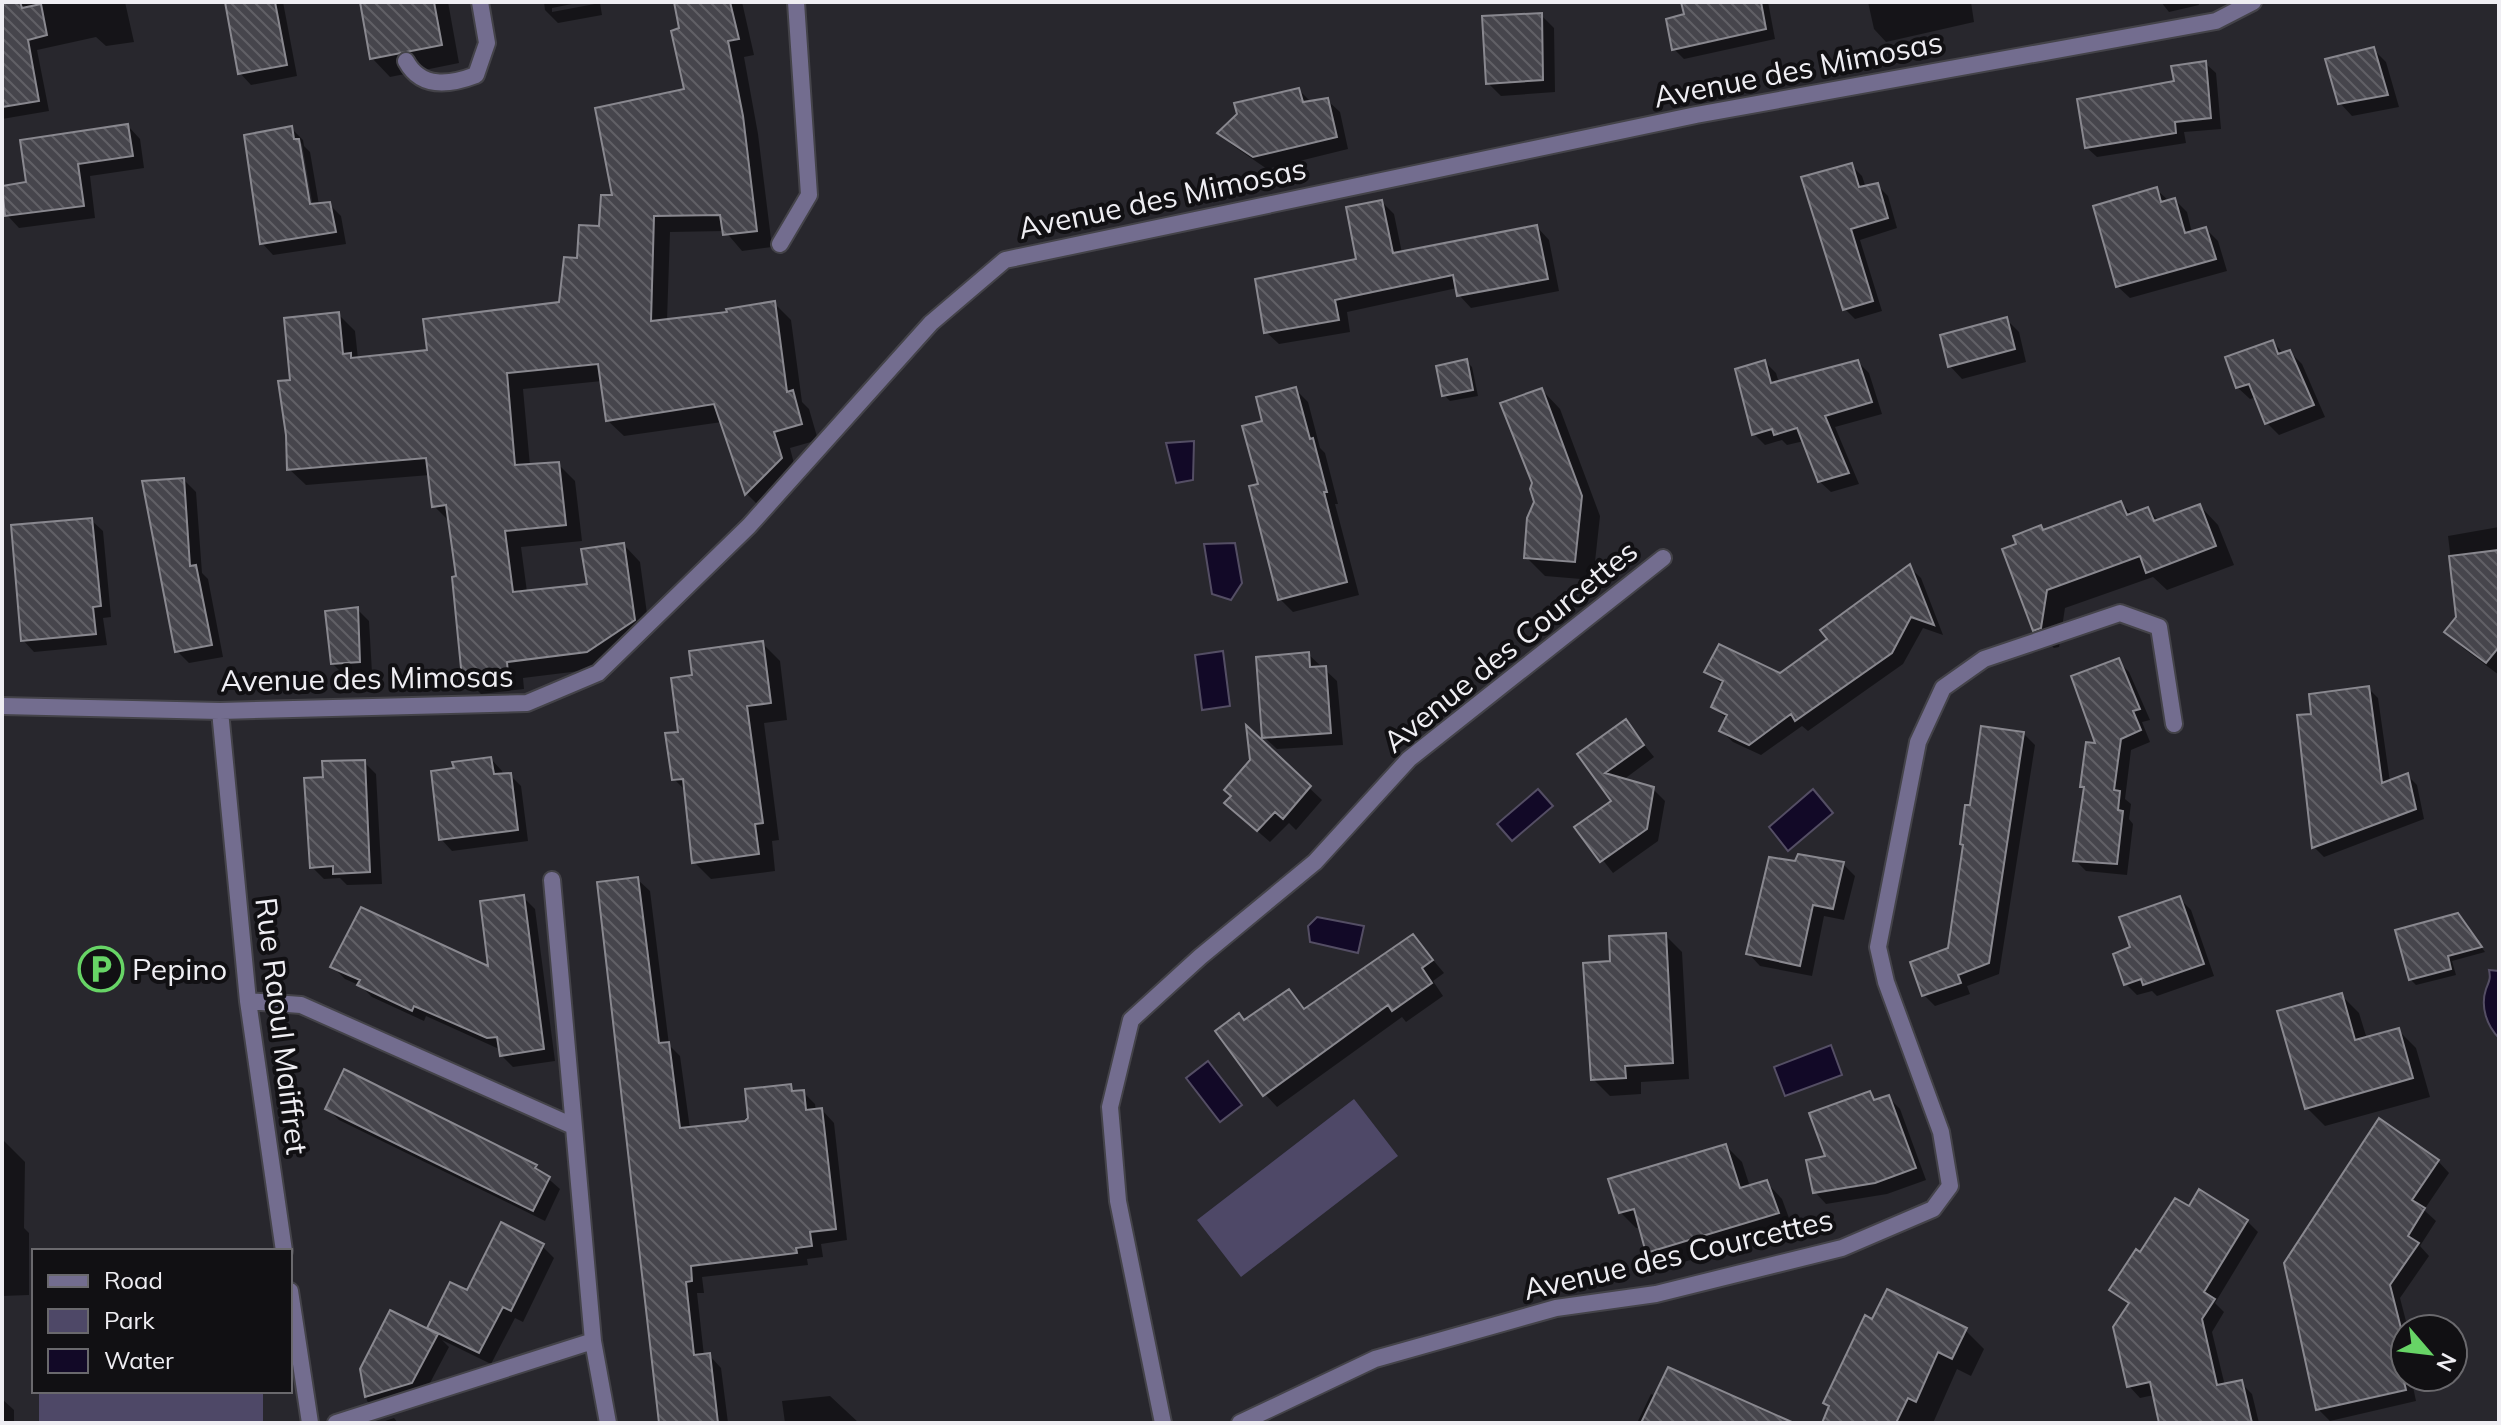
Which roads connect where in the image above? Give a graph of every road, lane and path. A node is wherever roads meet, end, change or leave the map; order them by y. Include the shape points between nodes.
1 (480, 2) edge
2 (796, 2) edge
3 (2253, 2) edge
4 (406, 61) dead end
5 (780, 244) dead end
6 (1663, 558) dead end
7 (2, 706) edge
8 (220, 711) junction
9 (2174, 724) dead end
10 (552, 880) dead end
11 (248, 1001) junction
12 (573, 1126) junction
13 (284, 1249) edge
14 (292, 1304) edge
15 (593, 1341) junction
16 (310, 1423) edge
17 (336, 1423) edge
18 (608, 1423) edge
19 (1163, 1423) edge
20 (1240, 1423) edge

1 - 4 street via 487,43 476,75 455,83 432,82 413,74
2 - 5 street via 809,195
3 - 8 street, Avenue des Mimosas via 2216,21 1696,115 1005,260 931,323 749,526 598,673 527,703
6 - 19 street, Avenue des Courcettes via 1409,759 1315,862 1131,1020 1110,1107 1118,1201
7 - 8 street, Avenue des Mimosas
8 - 11 street, Rue Raoul Maiffret
9 - 20 street, Avenue des Courcettes via 2159,627 2120,613 1984,659 1943,688 1918,742 1878,947 1890,995 1941,1132 1950,1186 1933,1209 1842,1248 1656,1294 1556,1308 1375,1359
10 - 12 street
11 - 12 street via 301,1005
11 - 13 street, Rue Raoul Maiffret
12 - 15 street
14 - 16 street
15 - 17 street
15 - 18 street

